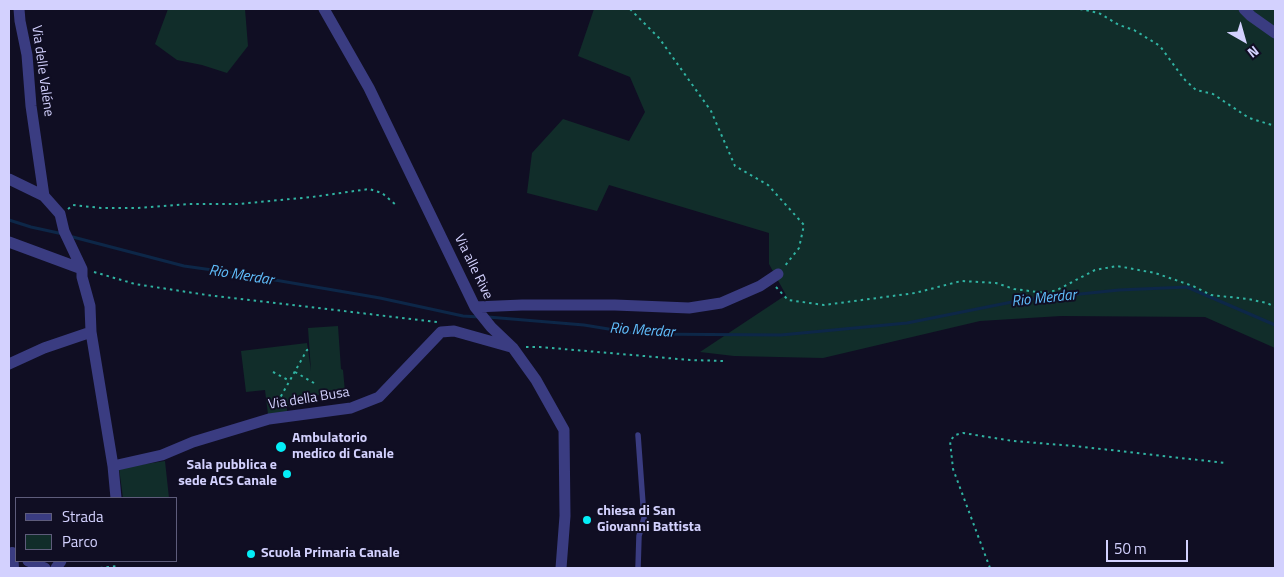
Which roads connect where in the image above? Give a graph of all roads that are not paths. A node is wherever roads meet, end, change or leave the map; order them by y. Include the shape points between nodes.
1 (20, 9) edge
2 (324, 9) edge
3 (1244, 9) edge
4 (1275, 33) edge
5 (9, 179) edge
6 (44, 196) junction
7 (9, 242) edge
8 (82, 269) junction
9 (774, 276) road end
10 (481, 315) junction
11 (90, 332) junction
12 (513, 348) junction
13 (9, 364) edge
14 (638, 435) dead end
15 (113, 466) junction
16 (116, 497) edge
17 (12, 554) edge
18 (30, 562) edge
19 (13, 568) edge
20 (45, 568) edge
21 (561, 568) edge
22 (638, 568) edge

1 - 6 street, Via delle Valéne
2 - 10 street, Via alle Rive via 373,97
3 - 4 street
5 - 6 street
6 - 8 street via 60,214 64,231
7 - 8 street
8 - 11 street via 90,306
9 - 10 street via 760,286 721,302 689,308 522,304
10 - 12 street, Via alle Rive
11 - 13 street
11 - 15 street
12 - 15 street, Via della Busa via 454,331 441,332 379,398 352,408 280,417 193,442 162,455
12 - 21 street, Via alle Rive via 536,380 564,430 565,516
14 - 22 lane via 644,518 639,536
15 - 16 street
17 - 19 street
18 - 20 street

